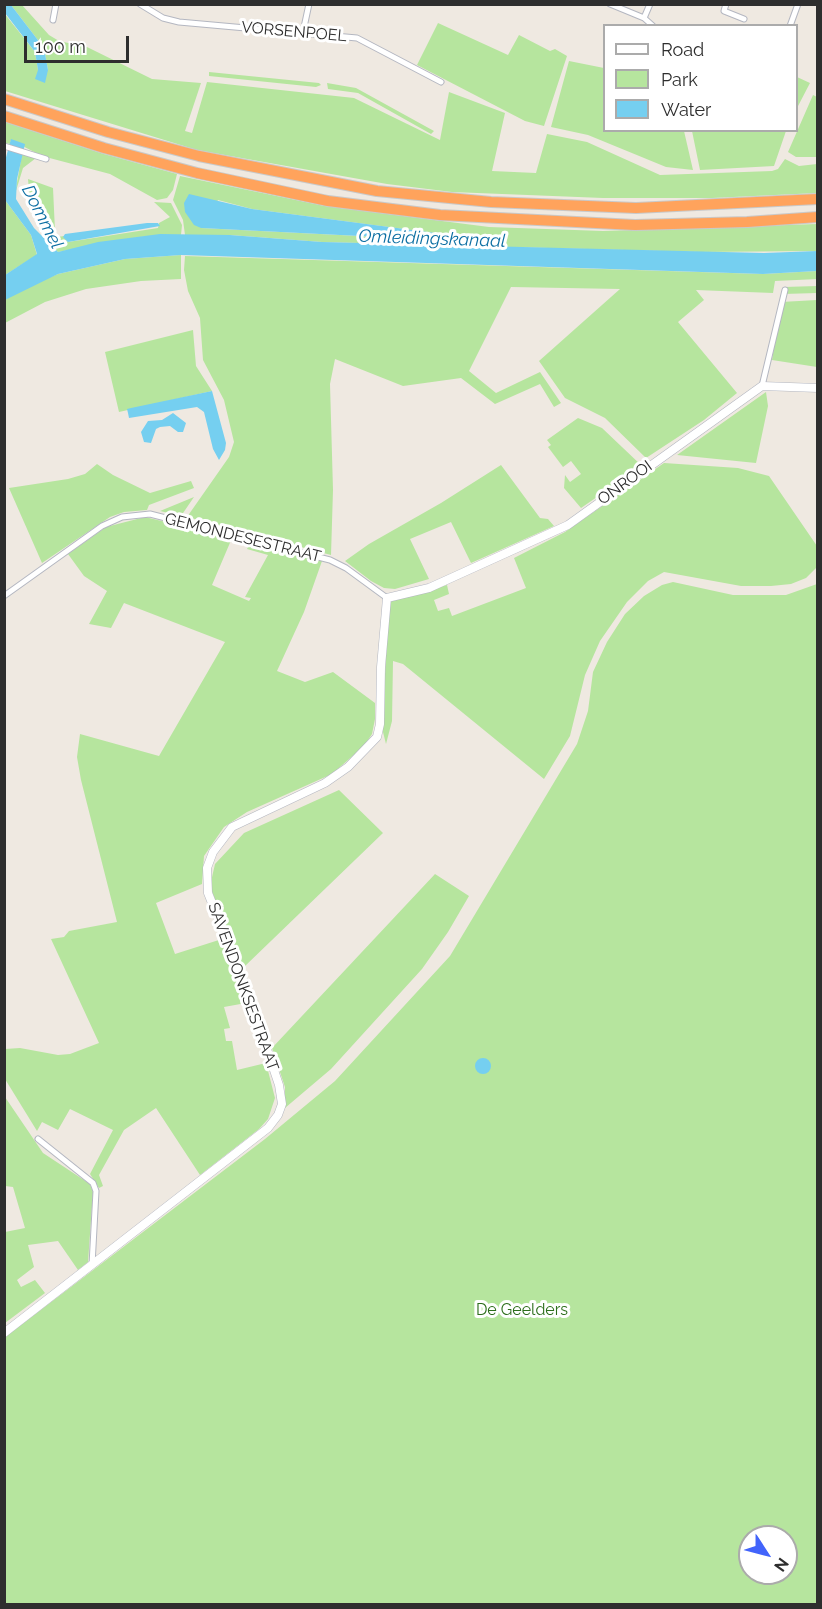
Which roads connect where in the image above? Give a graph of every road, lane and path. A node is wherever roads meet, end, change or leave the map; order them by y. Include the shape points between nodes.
1 (56, 4) edge
2 (140, 4) edge
3 (309, 4) edge
4 (610, 4) edge
5 (650, 4) edge
6 (726, 4) edge
7 (798, 4) edge
8 (644, 18) junction
9 (744, 19) dead end
10 (53, 20) dead end
11 (651, 24) edge
12 (791, 24) edge
13 (303, 32) junction
14 (441, 82) dead end
15 (4, 99) edge
16 (4, 116) edge
17 (6, 146) edge
18 (46, 159) dead end
19 (818, 199) edge
20 (818, 217) edge
21 (785, 290) dead end
22 (762, 386) junction
23 (818, 388) edge
24 (4, 596) edge
25 (387, 598) junction
26 (38, 1139) dead end
27 (93, 1265) junction
28 (4, 1333) edge

1 - 10 street
2 - 13 street, VORSENPOEL via 171,21
3 - 13 street
4 - 8 street
5 - 8 street
6 - 9 street via 724,11
7 - 12 street
8 - 11 street
13 - 14 street, VORSENPOEL via 357,38
15 - 19 highway via 199,156 377,191 491,202 636,208
16 - 20 highway via 198,173 328,201 440,215 635,225
17 - 18 street
21 - 22 street
22 - 23 street
22 - 25 street, ONROOI via 568,525 429,588
24 - 25 street, GEMONDESESTRAAT via 102,526 122,517 150,514 330,560
25 - 27 street, SAVENDONKSESTRAAT via 377,737 348,767 325,783 232,827 213,852 207,868 208,893 279,1085 282,1104 278,1115 268,1128
26 - 27 street via 93,1183
27 - 28 street, SAVENDONKSESTRAAT

